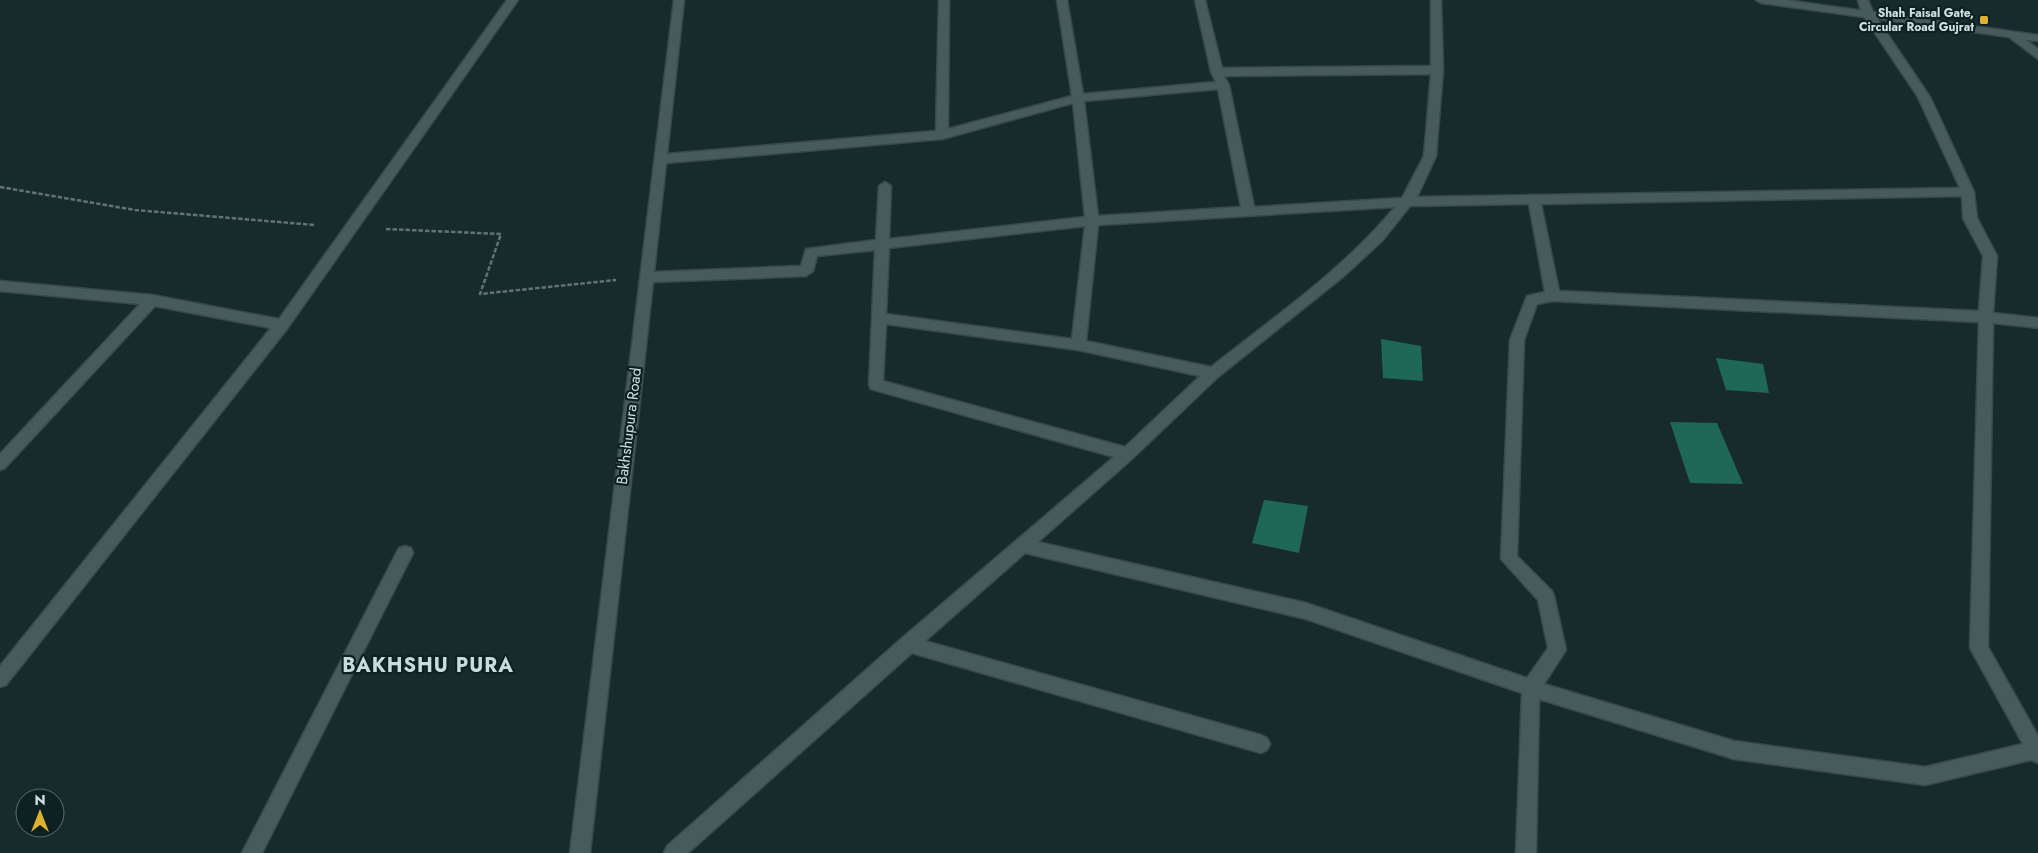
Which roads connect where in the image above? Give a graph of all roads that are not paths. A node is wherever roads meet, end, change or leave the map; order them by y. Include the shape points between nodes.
1 (513, 0) edge
2 (679, 0) edge
3 (944, 0) edge
4 (1062, 0) edge
5 (1200, 0) edge
6 (1436, 0) edge
7 (1761, 0) edge
8 (1863, 0) edge
9 (1868, 14) junction
10 (2013, 35) junction
11 (2038, 38) edge
12 (2038, 55) edge
13 (1437, 70) junction
14 (1217, 72) junction
15 (1223, 85) junction
16 (1078, 98) junction
17 (942, 135) junction
18 (661, 159) junction
19 (885, 186) dead end
20 (1968, 192) junction
21 (1534, 199) junction
22 (1406, 202) junction
23 (1248, 211) junction
24 (1092, 221) junction
25 (882, 244) junction
26 (647, 277) junction
27 (0, 286) edge
28 (1553, 296) junction
29 (152, 300) junction
30 (1986, 316) junction
31 (879, 318) junction
32 (2038, 323) edge
33 (282, 325) junction
34 (1078, 345) junction
35 (1213, 373) junction
36 (1128, 454) junction
37 (0, 464) edge
38 (1022, 545) junction
39 (404, 553) dead end
40 (908, 644) junction
41 (0, 679) edge
42 (1531, 688) junction
43 (1261, 744) dead end
44 (2037, 752) edge
45 (252, 853) edge
46 (580, 853) edge
47 (674, 853) edge
48 (1526, 853) edge

1 - 33 street
2 - 18 street, Bakhshupura Road
3 - 17 street
4 - 16 street
5 - 14 street
6 - 13 street
7 - 9 street
8 - 9 street
9 - 10 street
9 - 20 street via 1924,97
10 - 11 street
10 - 12 street
13 - 14 street
13 - 22 street via 1430,156
14 - 15 street
15 - 16 street
15 - 23 street
16 - 17 street
16 - 24 street
17 - 18 street
18 - 26 street, Bakhshupura Road
19 - 25 street
20 - 21 street
20 - 30 street via 1970,218 1990,256
21 - 22 street
21 - 28 street
22 - 23 street
22 - 35 street via 1377,238 1339,273
23 - 24 street
24 - 25 street
24 - 34 street
25 - 26 street via 811,252 806,271
25 - 31 street
26 - 46 street, Bakhshupura Road
27 - 29 street
28 - 30 street
28 - 42 street via 1532,300 1518,340 1509,559 1546,596 1557,650
29 - 33 street
29 - 37 street
30 - 32 street
30 - 44 street via 1979,648
31 - 34 street
31 - 36 street via 876,384
33 - 41 street
34 - 35 street
35 - 36 street
36 - 38 street
38 - 40 street
38 - 42 street via 1306,611
39 - 45 street
40 - 43 street
40 - 47 street
42 - 44 street via 1734,750 1925,776
42 - 48 street

